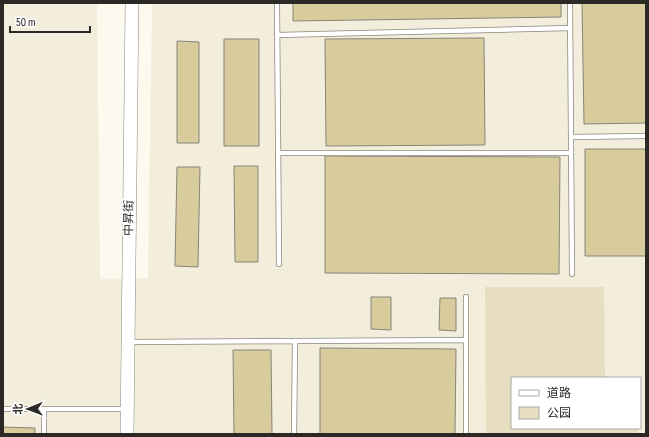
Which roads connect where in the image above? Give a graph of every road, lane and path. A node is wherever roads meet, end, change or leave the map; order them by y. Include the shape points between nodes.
1 (132, 3) edge
2 (277, 3) edge
3 (570, 3) edge
4 (570, 28) junction
5 (278, 34) junction
6 (646, 136) edge
7 (571, 137) junction
8 (278, 153) junction
9 (571, 153) junction
10 (279, 264) dead end
11 (572, 274) dead end
12 (466, 297) dead end
13 (466, 340) junction
14 (295, 341) junction
15 (128, 342) junction
16 (3, 409) edge
17 (44, 409) junction
18 (127, 410) junction
19 (44, 434) edge
20 (127, 434) edge
21 (294, 434) edge
22 (466, 434) edge

1 - 15 main road, 中昇街
2 - 5 lane
3 - 4 lane
4 - 5 lane
4 - 7 lane
5 - 8 lane
6 - 7 lane
7 - 9 lane
8 - 9 lane
8 - 10 lane
9 - 11 lane
12 - 13 lane
13 - 14 lane
13 - 22 lane
14 - 15 lane
14 - 21 lane
15 - 18 main road, 中昇街
16 - 17 lane
17 - 18 lane
17 - 19 lane
18 - 20 main road, 中昇街

